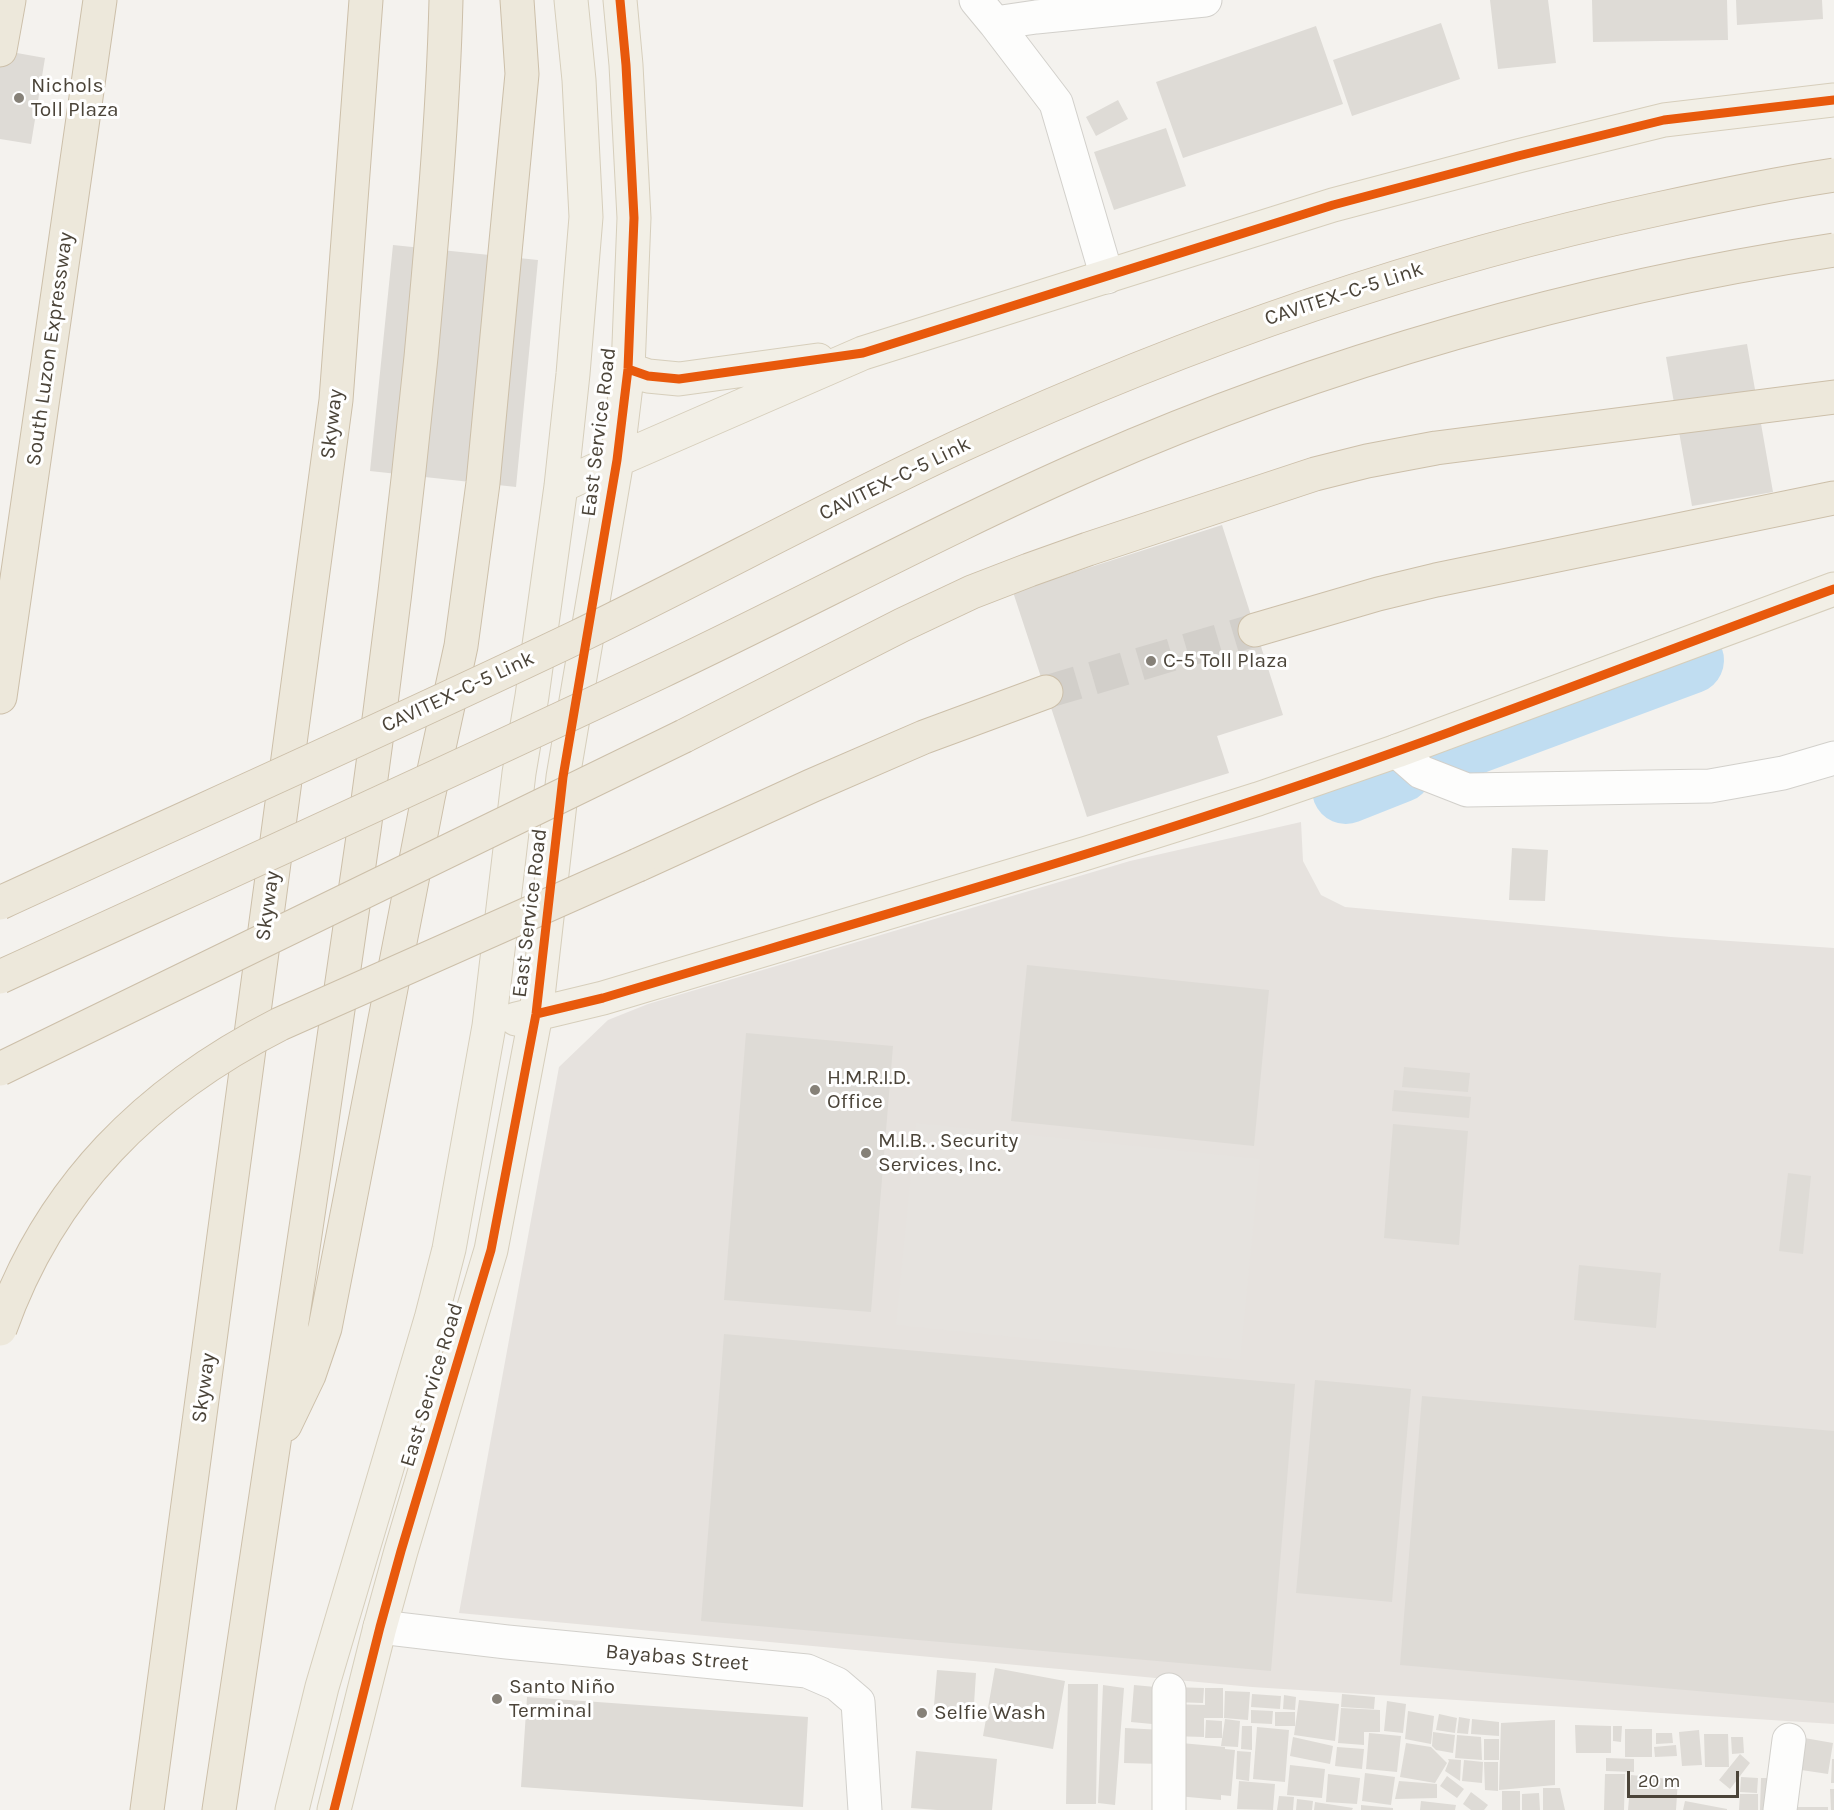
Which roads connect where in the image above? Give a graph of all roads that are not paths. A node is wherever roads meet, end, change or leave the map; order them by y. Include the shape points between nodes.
1 (9, 0) edge
2 (100, 0) edge
3 (366, 0) edge
4 (446, 0) edge
5 (517, 0) edge
6 (571, 0) edge
7 (620, 0) edge
8 (1205, 0) edge
9 (985, 11) edge
10 (0, 50) edge
11 (1834, 99) edge
12 (1834, 175) edge
13 (1834, 250) edge
14 (1107, 276) junction
15 (863, 353) junction
16 (628, 369) junction
17 (1834, 397) edge
18 (616, 460) junction
19 (561, 486) junction
20 (1834, 498) edge
21 (1834, 589) edge
22 (1256, 630) tunnel mouth
23 (1046, 692) tunnel mouth
24 (0, 697) edge
25 (1397, 751) junction
26 (1834, 758) edge
27 (0, 903) edge
28 (0, 977) edge
29 (536, 1014) junction
30 (489, 1026) junction
31 (0, 1070) edge
32 (0, 1329) edge
33 (271, 1453) junction
34 (380, 1627) junction
35 (1168, 1690) dead end
36 (1789, 1740) dead end
37 (147, 1810) edge
38 (219, 1810) edge
39 (292, 1810) edge
40 (334, 1810) edge
41 (865, 1810) edge
42 (1169, 1810) edge
43 (1780, 1810) edge

1 - 10 highway
2 - 24 highway, South Luzon Expressway
3 - 37 highway, Skyway via 336,400
4 - 33 highway via 431,249 385,679
5 - 33 highway via 522,74 483,483 460,646 325,1328 309,1375
6 - 19 main road, East Service Road via 586,217
7 - 16 main road, East Service Road via 634,218
8 - 9 street via 1036,17
9 - 14 street via 1056,103
11 - 14 main road via 1642,125 1333,205
12 - 27 highway, CAVITEX–C-5 Link, bridge via 1771,184 1571,227 1350,291 1177,353 961,446 574,638
13 - 28 highway, bridge via 1728,268 1529,313 1340,369 1154,437 1024,494 631,686
14 - 15 main road
15 - 16 main road via 680,379 648,376
15 - 18 main road
16 - 18 main road, East Service Road
17 - 31 highway, bridge via 1436,448 1367,461 1316,474 1029,570 902,625 684,736
18 - 19 main road
18 - 29 main road, East Service Road via 563,777
19 - 30 main road, East Service Road via 519,773
20 - 22 highway via 1436,580
21 - 25 main road
23 - 32 highway, bridge via 924,737 810,786 241,1043 143,1114 93,1165 38,1246
25 - 26 street via 1421,772 1467,790 1710,786 1783,773
25 - 29 main road via 1076,856 603,999
29 - 30 main road
29 - 34 main road, East Service Road via 490,1250
30 - 39 main road, East Service Road via 449,1249 322,1687
33 - 38 highway
34 - 40 main road, East Service Road
34 - 41 street, Bayabas Street via 807,1671 837,1684 858,1702
35 - 42 street
36 - 43 street

